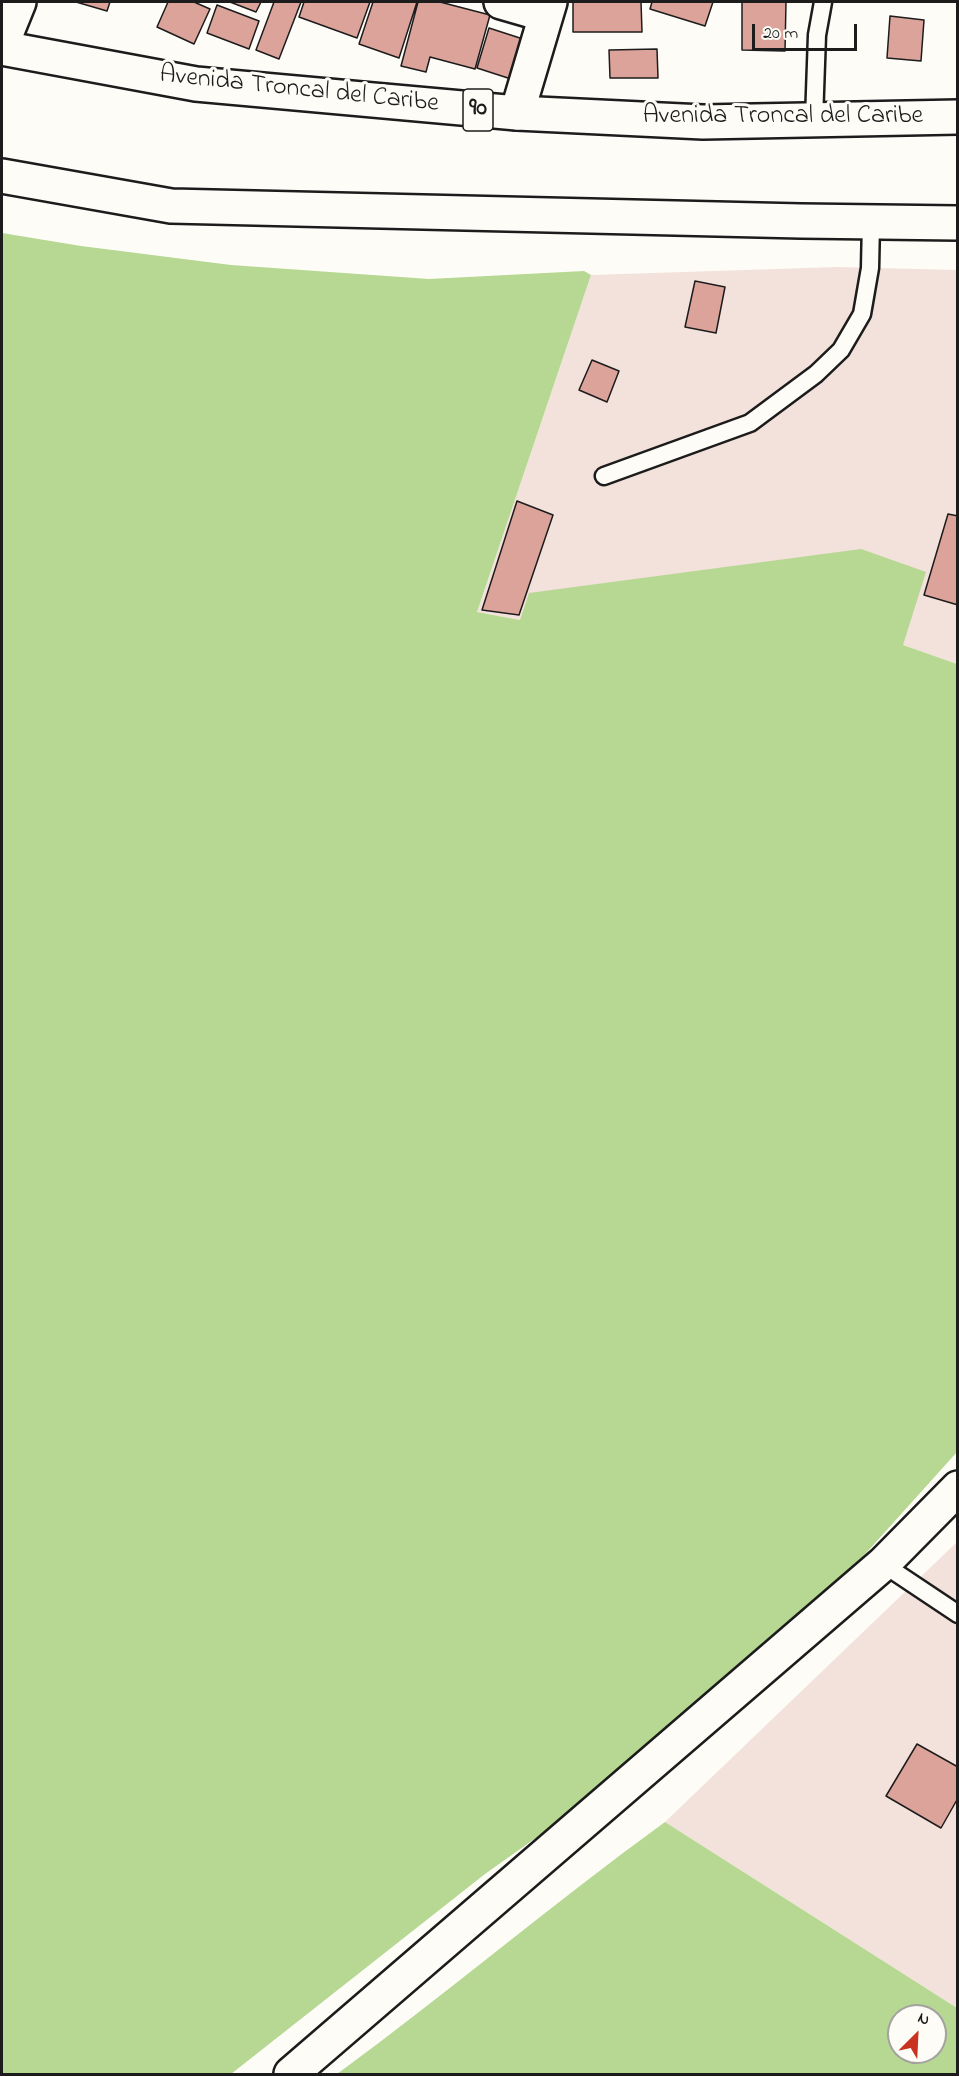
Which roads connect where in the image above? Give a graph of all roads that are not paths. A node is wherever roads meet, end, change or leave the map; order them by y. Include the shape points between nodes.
1 (19, 2) edge
2 (501, 2) edge
3 (823, 2) edge
4 (548, 8) edge
5 (2, 46) edge
6 (517, 113) junction
7 (957, 117) edge
8 (814, 120) junction
9 (2, 176) edge
10 (871, 222) junction
11 (957, 223) edge
12 (604, 477) dead end
13 (957, 1488) edge
14 (883, 1564) junction
15 (957, 1614) edge
16 (291, 2074) edge

1 - 5 main road
2 - 4 main road
3 - 8 lane via 817,35
4 - 6 main road
5 - 6 main road, Avenida Troncal del Caribe / 90 via 196,84
6 - 8 main road, Avenida Troncal del Caribe / 90 via 703,122
7 - 8 main road, Avenida Troncal del Caribe / 90
9 - 10 main road via 171,206
10 - 11 main road
10 - 12 lane via 870,268 862,314 841,350 816,374 750,423
13 - 14 main road
14 - 15 lane
14 - 16 main road

